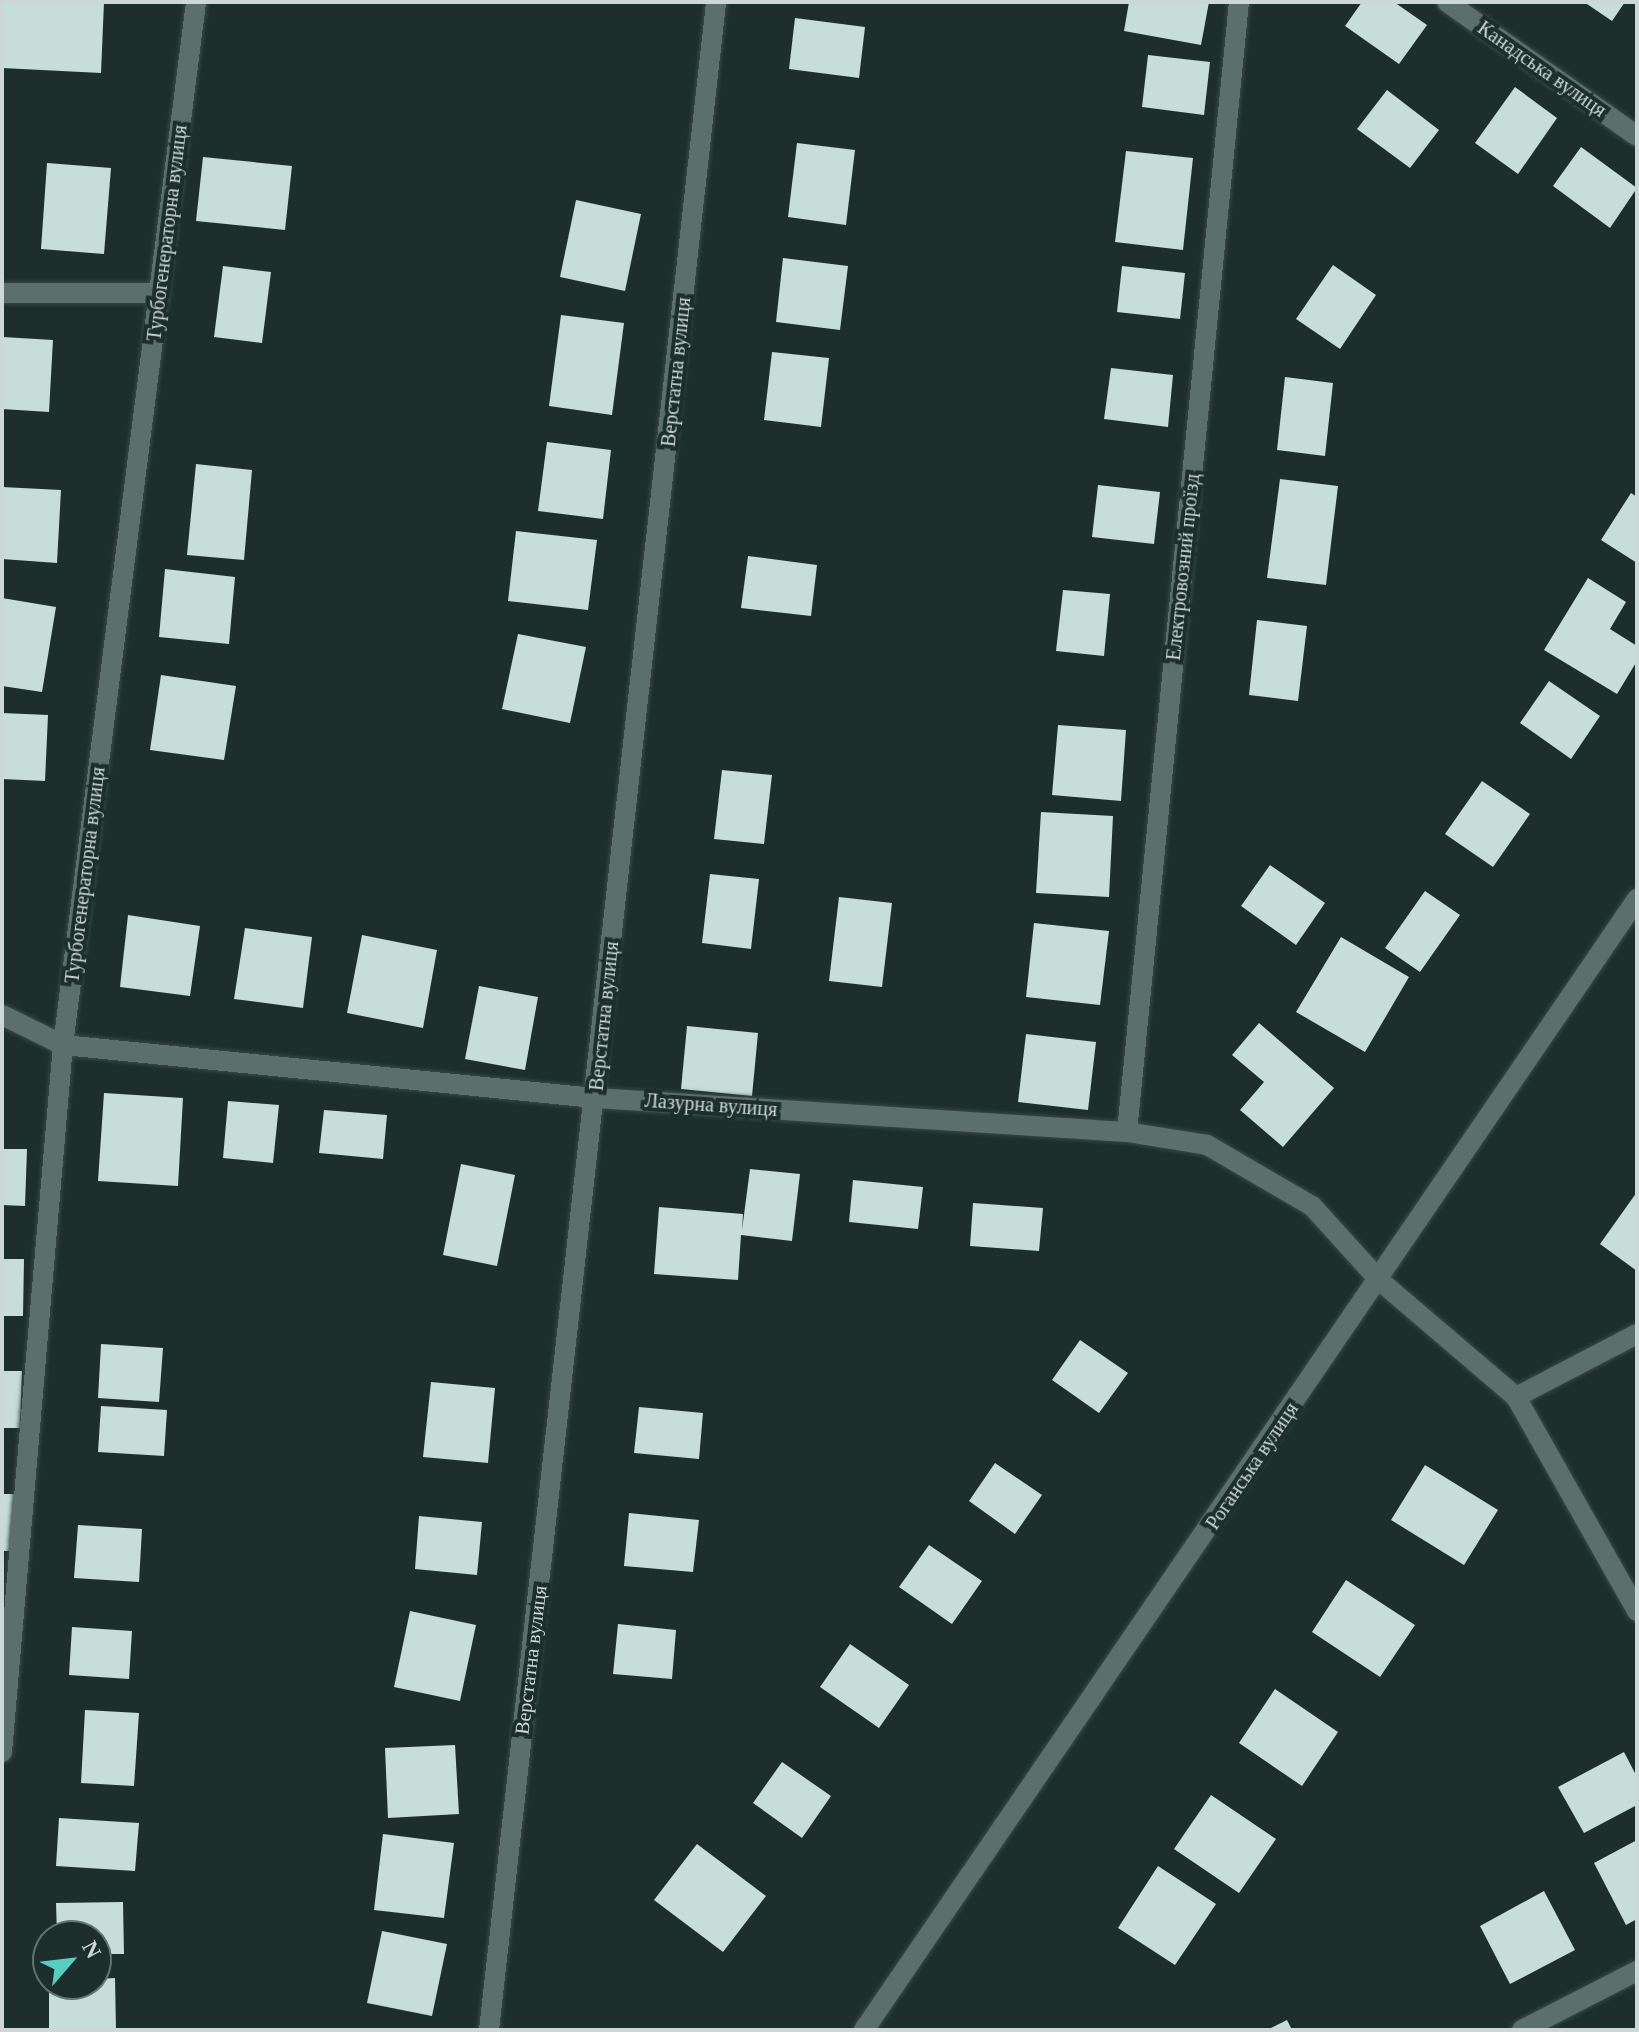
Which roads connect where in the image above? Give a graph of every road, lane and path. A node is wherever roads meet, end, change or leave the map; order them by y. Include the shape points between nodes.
1 (196, 2) edge
2 (716, 2) edge
3 (1239, 2) edge
4 (1447, 2) edge
5 (1637, 136) edge
6 (2, 293) edge
7 (160, 293) junction
8 (1637, 899) edge
9 (2, 1015) edge
10 (63, 1045) junction
11 (595, 1098) junction
12 (1127, 1132) junction
13 (1379, 1280) junction
14 (1637, 1334) edge
15 (1516, 1397) junction
16 (1637, 1611) edge
17 (4, 1714) edge
18 (2, 1752) edge
19 (1637, 1971) edge
20 (489, 2030) edge
21 (864, 2030) edge
22 (1522, 2030) edge

1 - 7 street, Турбогенераторна вулиця
2 - 11 street, Верстатна вулиця
3 - 12 street, Електровозний проїзд
4 - 5 street, Канадська вулиця
6 - 7 street
7 - 10 street, Турбогенераторна вулиця
8 - 13 street, Роганська вулиця
9 - 10 street, Лазурна вулиця
10 - 11 street, Лазурна вулиця
10 - 17 street, Турбогенераторна вулиця
11 - 12 street, Лазурна вулиця
11 - 20 street, Верстатна вулиця
12 - 13 street, Лазурна вулиця via 1207,1145 1312,1206
13 - 15 street, Лазурна вулиця
13 - 21 street, Роганська вулиця
14 - 15 street
15 - 16 street
17 - 18 street, Турбогенераторна вулиця
19 - 22 street

